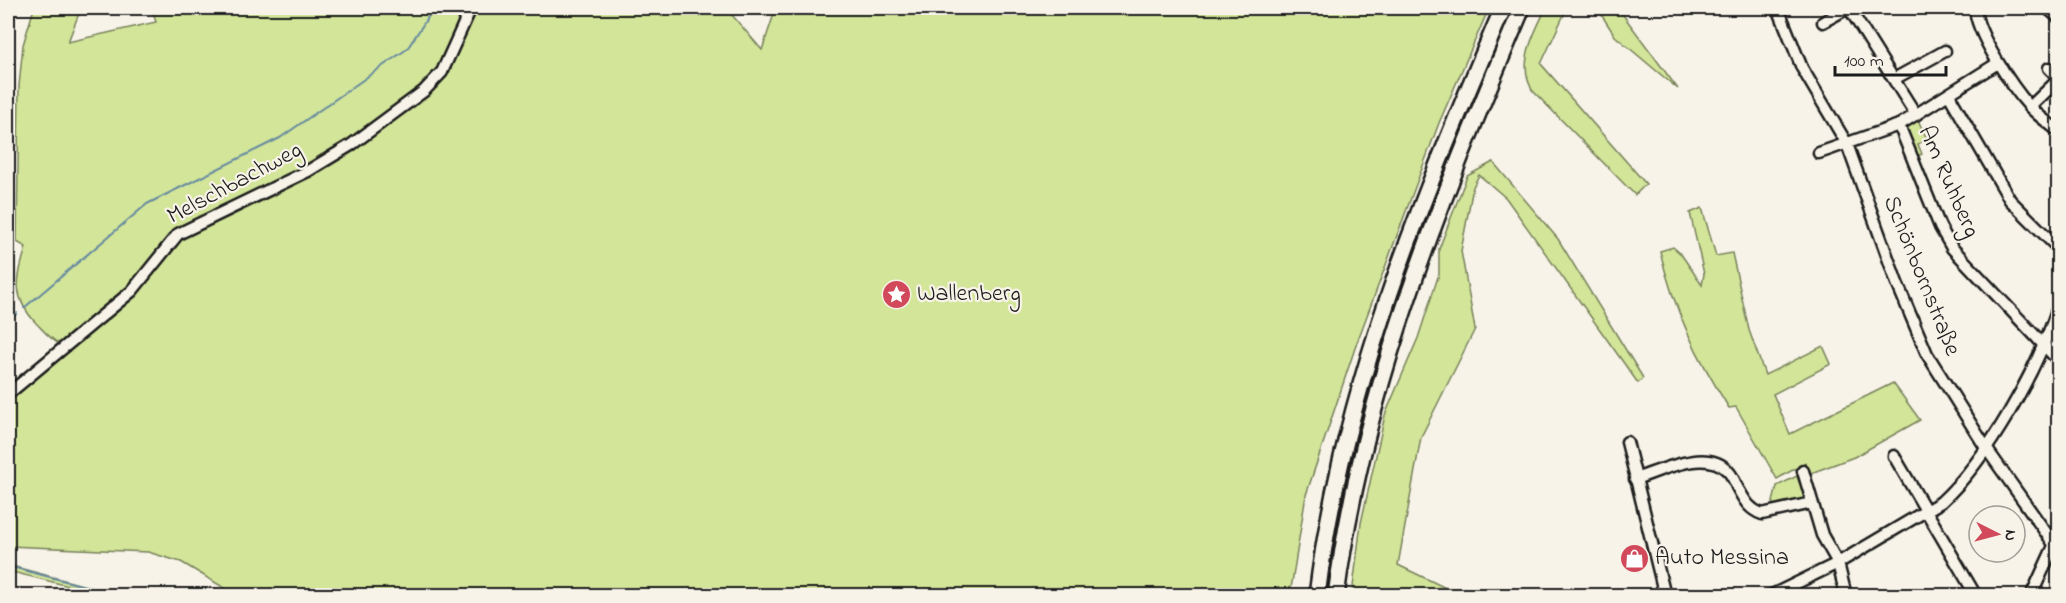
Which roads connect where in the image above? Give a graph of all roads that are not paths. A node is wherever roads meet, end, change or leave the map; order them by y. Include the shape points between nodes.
1 (471, 8) edge
2 (1503, 8) edge
3 (1522, 8) edge
4 (1778, 8) edge
5 (1849, 8) edge
6 (1975, 8) edge
7 (2047, 8) edge
8 (2058, 17) edge
9 (1823, 22) dead end
10 (1945, 51) dead end
11 (1998, 63) junction
12 (2049, 68) dead end
13 (1894, 79) junction
14 (2058, 79) edge
15 (1949, 95) junction
16 (2030, 108) junction
17 (1916, 115) junction
18 (1899, 124) junction
19 (2058, 131) edge
20 (1847, 144) junction
21 (1819, 153) dead end
22 (2058, 248) edge
23 (2058, 307) edge
24 (2045, 347) junction
25 (2058, 360) edge
26 (8, 394) edge
27 (1627, 442) dead end
28 (1986, 448) junction
29 (1894, 456) dead end
30 (1803, 471) dead end
31 (1635, 479) junction
32 (1812, 503) junction
33 (1926, 512) junction
34 (2056, 540) edge
35 (1838, 563) junction
36 (1317, 596) edge
37 (1336, 596) edge
38 (1665, 596) edge
39 (1770, 596) edge
40 (1846, 596) edge
41 (1976, 596) edge
42 (2031, 596) edge

1 - 26 street, Melschbachweg via 442,72 424,91 351,145 308,171 178,234 132,291
2 - 36 highway via 1423,200 1381,316 1335,485
3 - 37 highway via 1439,209 1383,368 1352,491
4 - 20 street, Schönbornstraße via 1802,68
5 - 9 street
5 - 13 street
6 - 11 street
7 - 8 street
10 - 13 street
11 - 15 street
11 - 16 street
12 - 14 street
13 - 17 street
14 - 16 street
15 - 17 street
15 - 22 street via 2010,200
16 - 19 street
17 - 18 street
18 - 20 street
18 - 24 street, Am Ruhberg via 1952,248
20 - 21 street
20 - 28 street, Schönbornstraße via 1914,329
23 - 24 street
24 - 25 street, Am Ruhberg
24 - 28 street
27 - 31 street
28 - 33 street via 1955,490
28 - 34 street, Schönbornstraße
29 - 33 street
30 - 32 street
31 - 32 street via 1697,460 1718,463 1728,471 1748,506 1756,512
31 - 38 street
32 - 35 street via 1822,535
33 - 35 street
33 - 41 street
34 - 42 street
35 - 39 street
35 - 40 street

